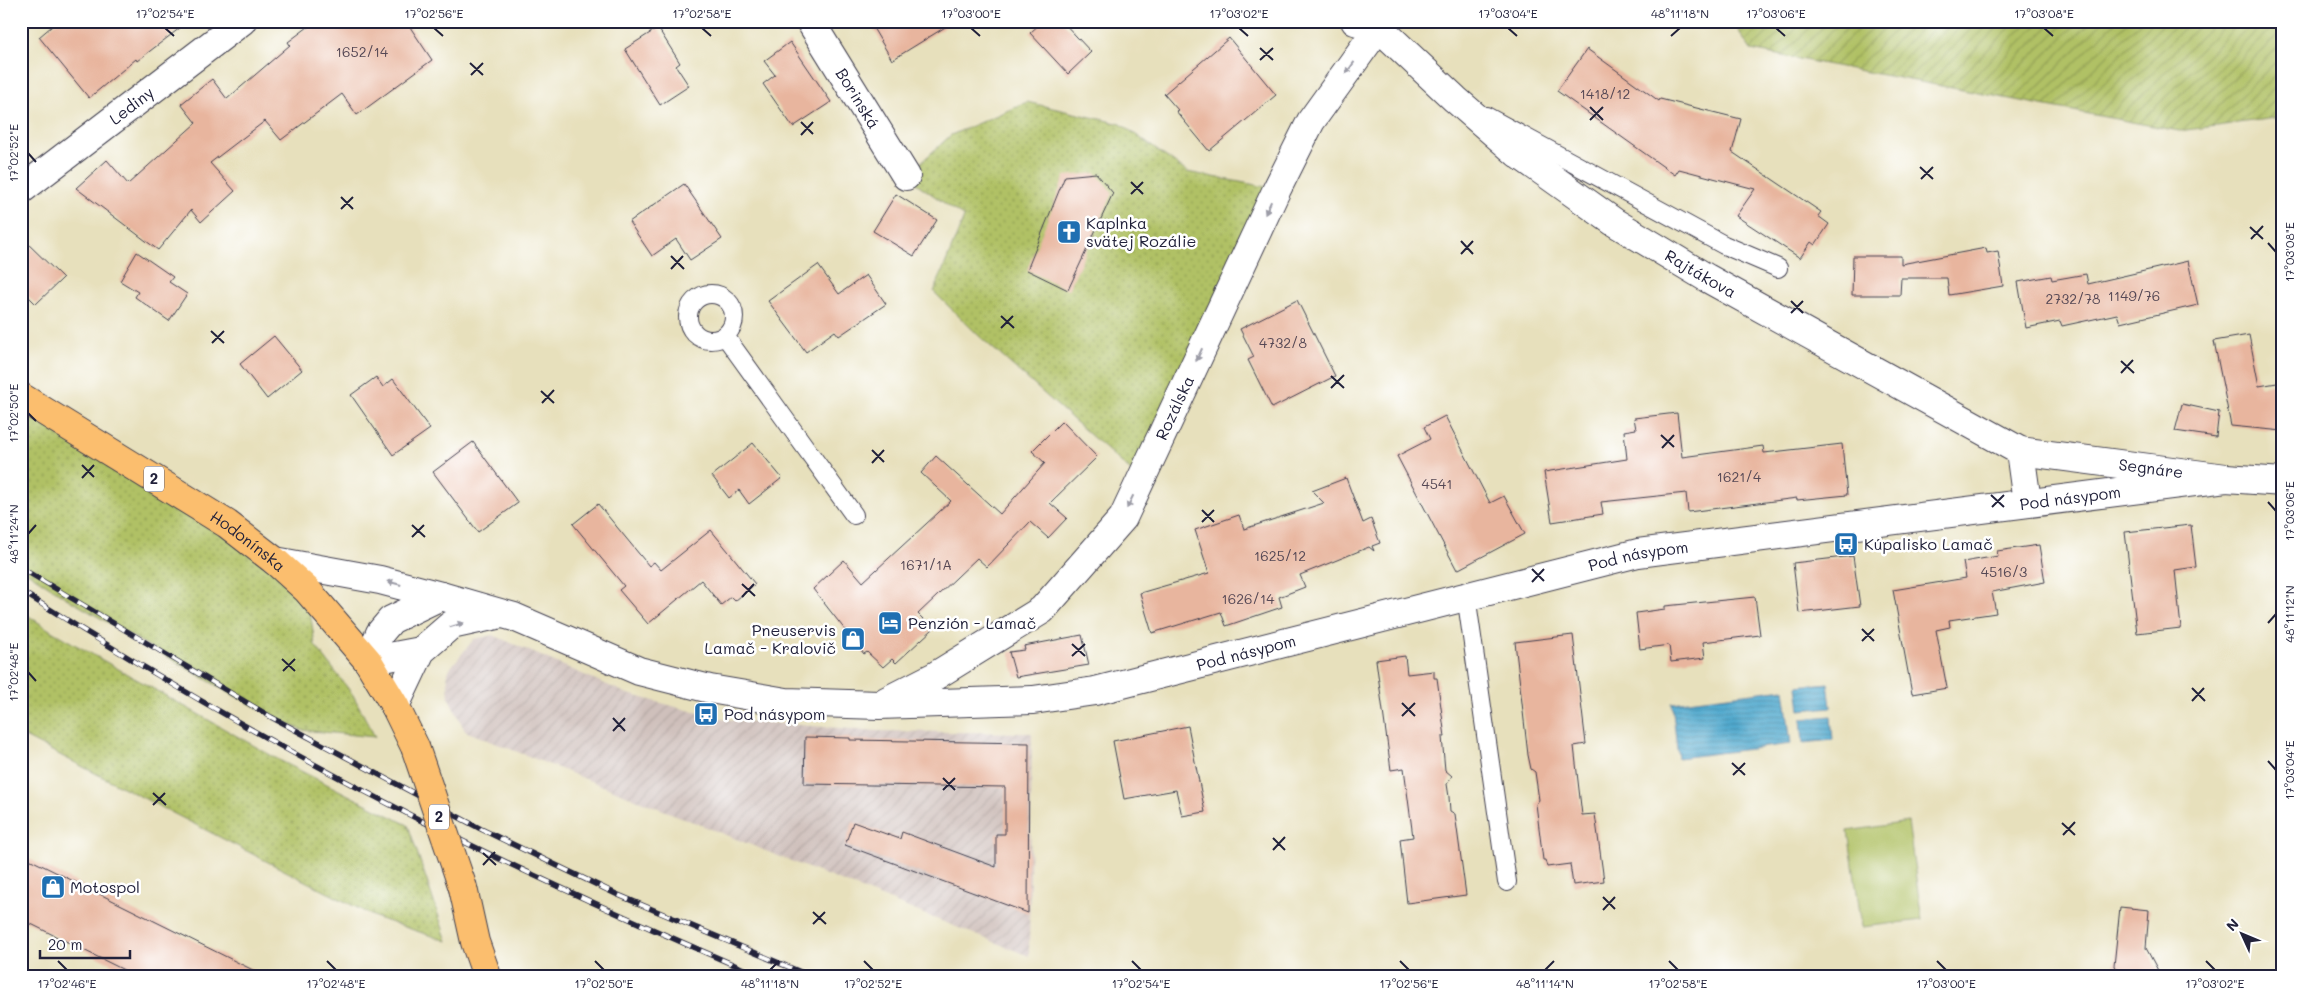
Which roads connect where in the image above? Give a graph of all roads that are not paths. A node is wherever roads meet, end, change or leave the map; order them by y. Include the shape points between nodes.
1 (242, 21) edge
2 (810, 21) edge
3 (1369, 24) edge
4 (1455, 99) junction
5 (906, 176) dead end
6 (21, 190) edge
7 (1778, 268) dead end
8 (725, 336) dead end
9 (21, 397) edge
10 (2020, 451) junction
11 (2226, 478) junction
12 (2283, 482) edge
13 (2027, 502) junction
14 (854, 515) dead end
15 (276, 561) junction
16 (1466, 595) junction
17 (441, 596) junction
18 (501, 614) junction
19 (420, 651) junction
20 (368, 661) junction
21 (879, 705) junction
22 (395, 706) junction
23 (1507, 882) dead end
24 (488, 976) edge

1 - 6 street, Lediny
2 - 5 street, Borinská
3 - 4 street, Rajtákova
3 -> 21 street, Rozálska via 1311,121 1277,188 1123,518 1042,610 935,676
4 - 7 lane via 1724,246
4 - 10 street, Rajtákova via 1517,153 1614,222 1707,278
8 - 14 lane
9 - 15 main road, Hodonínska / 2 via 227,524
10 - 11 street, Segnáre
10 - 13 street
11 - 12 street, Segnáre
11 - 13 street, Pod násypom
13 - 16 street, Pod násypom via 1638,553
17 -> 15 street, Pod násypom via 380,580
15 - 20 main road, Hodonínska / 2 via 307,590
16 - 21 street, Pod násypom via 1095,691 1033,700
16 - 23 lane
17 - 18 street, Pod násypom
17 - 20 street via 391,620 380,633
19 -> 18 street via 452,625
18 - 21 street, Pod násypom via 639,671 710,690 786,702
19 - 20 street
19 - 22 street
20 - 22 main road, Hodonínska / 2
22 - 24 main road, Hodonínska / 2, bridge via 415,747 463,888 475,942

